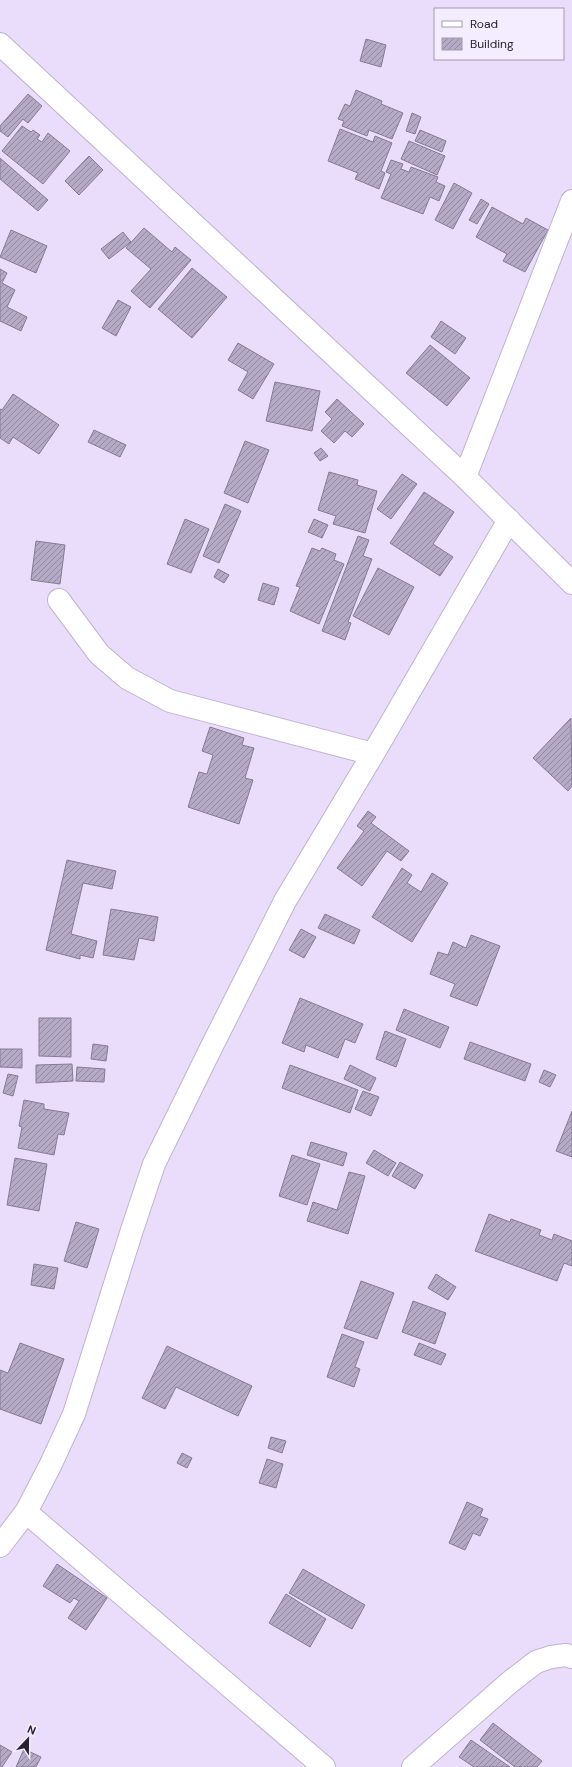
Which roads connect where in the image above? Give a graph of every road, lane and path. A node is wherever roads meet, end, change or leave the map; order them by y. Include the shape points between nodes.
1 (0, 44) edge
2 (572, 201) edge
3 (466, 477) junction
4 (509, 520) junction
5 (572, 583) edge
6 (59, 600) dead end
7 (373, 754) junction
8 (26, 1512) junction
9 (0, 1546) edge
10 (572, 1657) edge
11 (324, 1767) edge
12 (413, 1767) edge

1 - 3 street
2 - 3 street
3 - 4 street
4 - 5 street
4 - 7 street
6 - 7 street via 99,654 127,678 170,701
7 - 8 street via 285,901 154,1164 74,1414
8 - 9 street
8 - 11 street
10 - 12 street via 566,1655 536,1662

